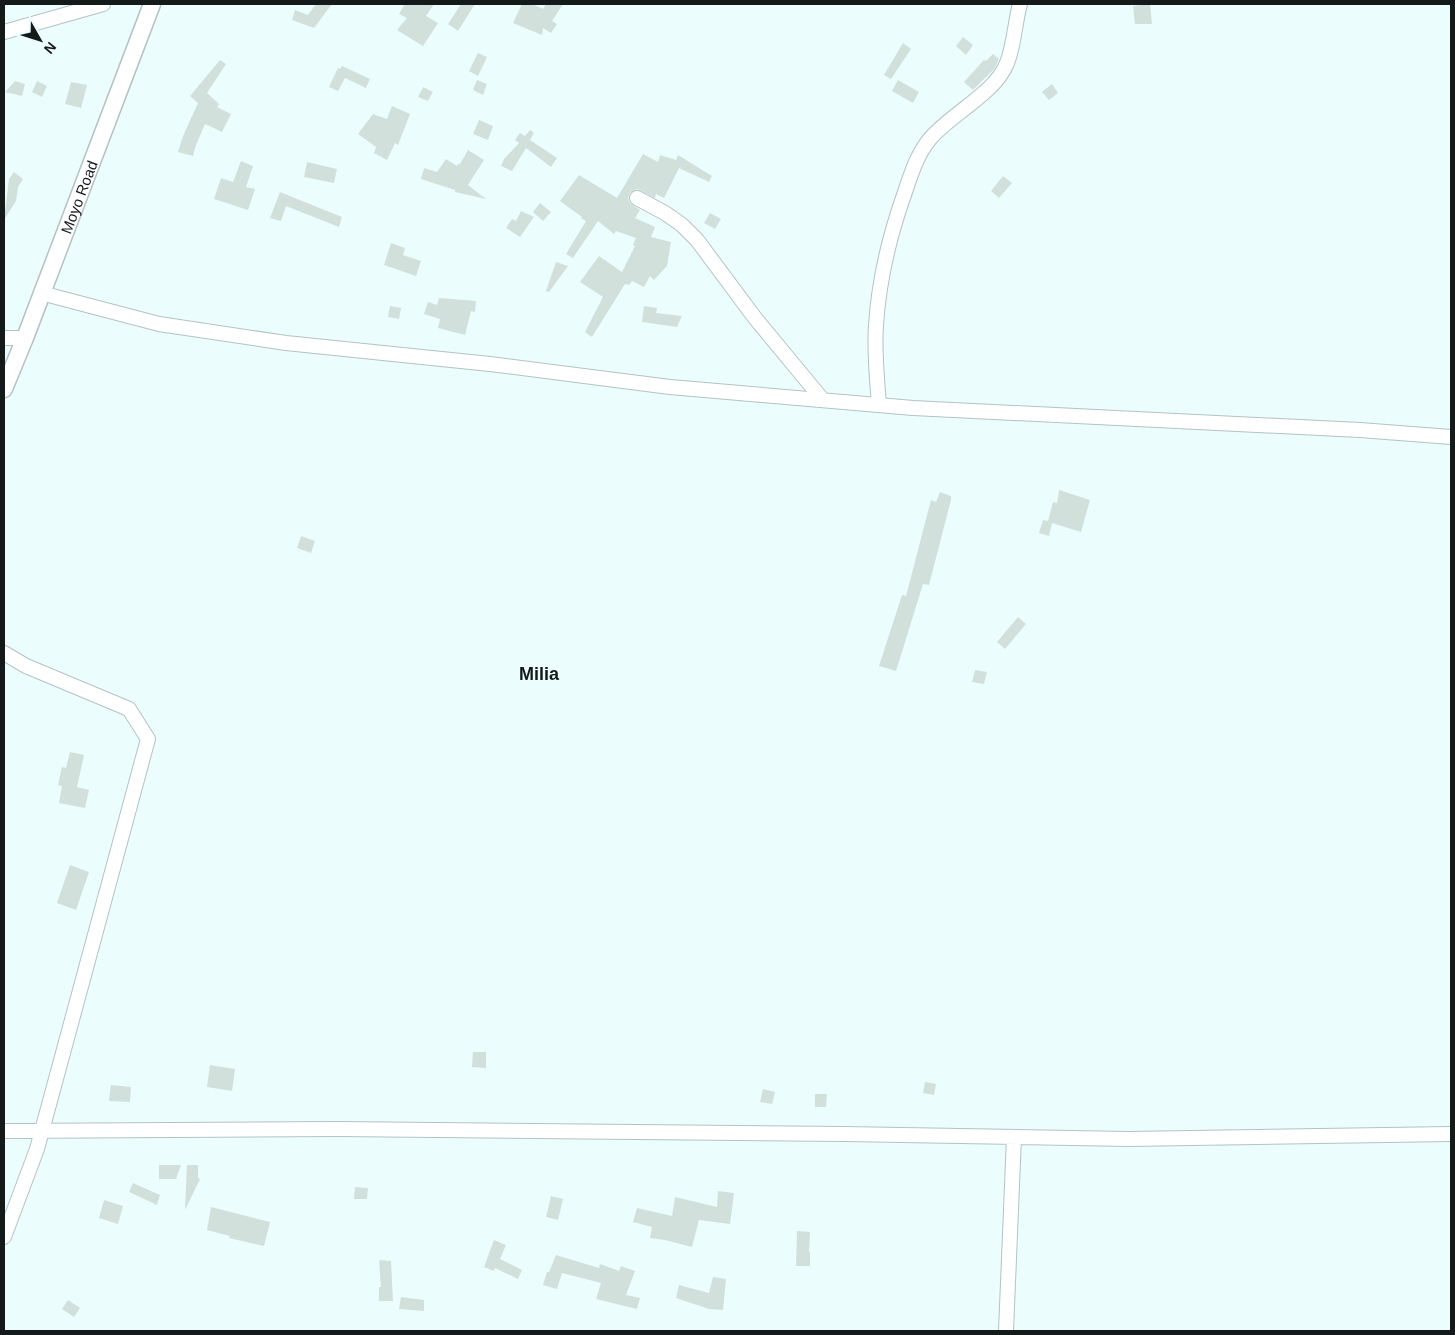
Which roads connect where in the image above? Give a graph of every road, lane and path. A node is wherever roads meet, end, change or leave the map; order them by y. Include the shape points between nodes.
1 (103, 4) edge
2 (152, 4) edge
3 (1020, 4) edge
4 (4, 32) edge
5 (637, 198) dead end
6 (42, 293) junction
7 (4, 338) edge
8 (25, 338) junction
9 (4, 389) edge
10 (822, 399) junction
11 (879, 405) junction
12 (1451, 437) edge
13 (4, 653) edge
14 (41, 1130) junction
15 (4, 1131) edge
16 (1451, 1134) edge
17 (1014, 1137) junction
18 (4, 1237) edge
19 (1006, 1331) edge

1 - 4 street
2 - 6 main road, Moyo Road
3 - 11 street via 1008,62 1003,71 992,85 929,140 916,162 903,197 883,271 877,316 875,348
5 - 10 street via 665,212 697,240
6 - 8 main road, Moyo Road
6 - 10 street via 159,324 286,342 670,387
7 - 8 street
8 - 9 main road, Moyo Road
10 - 11 street
11 - 12 street
13 - 14 street via 26,666 129,709 148,739
14 - 15 street
14 - 17 street
14 - 18 street
16 - 17 street via 1128,1139
17 - 19 street

